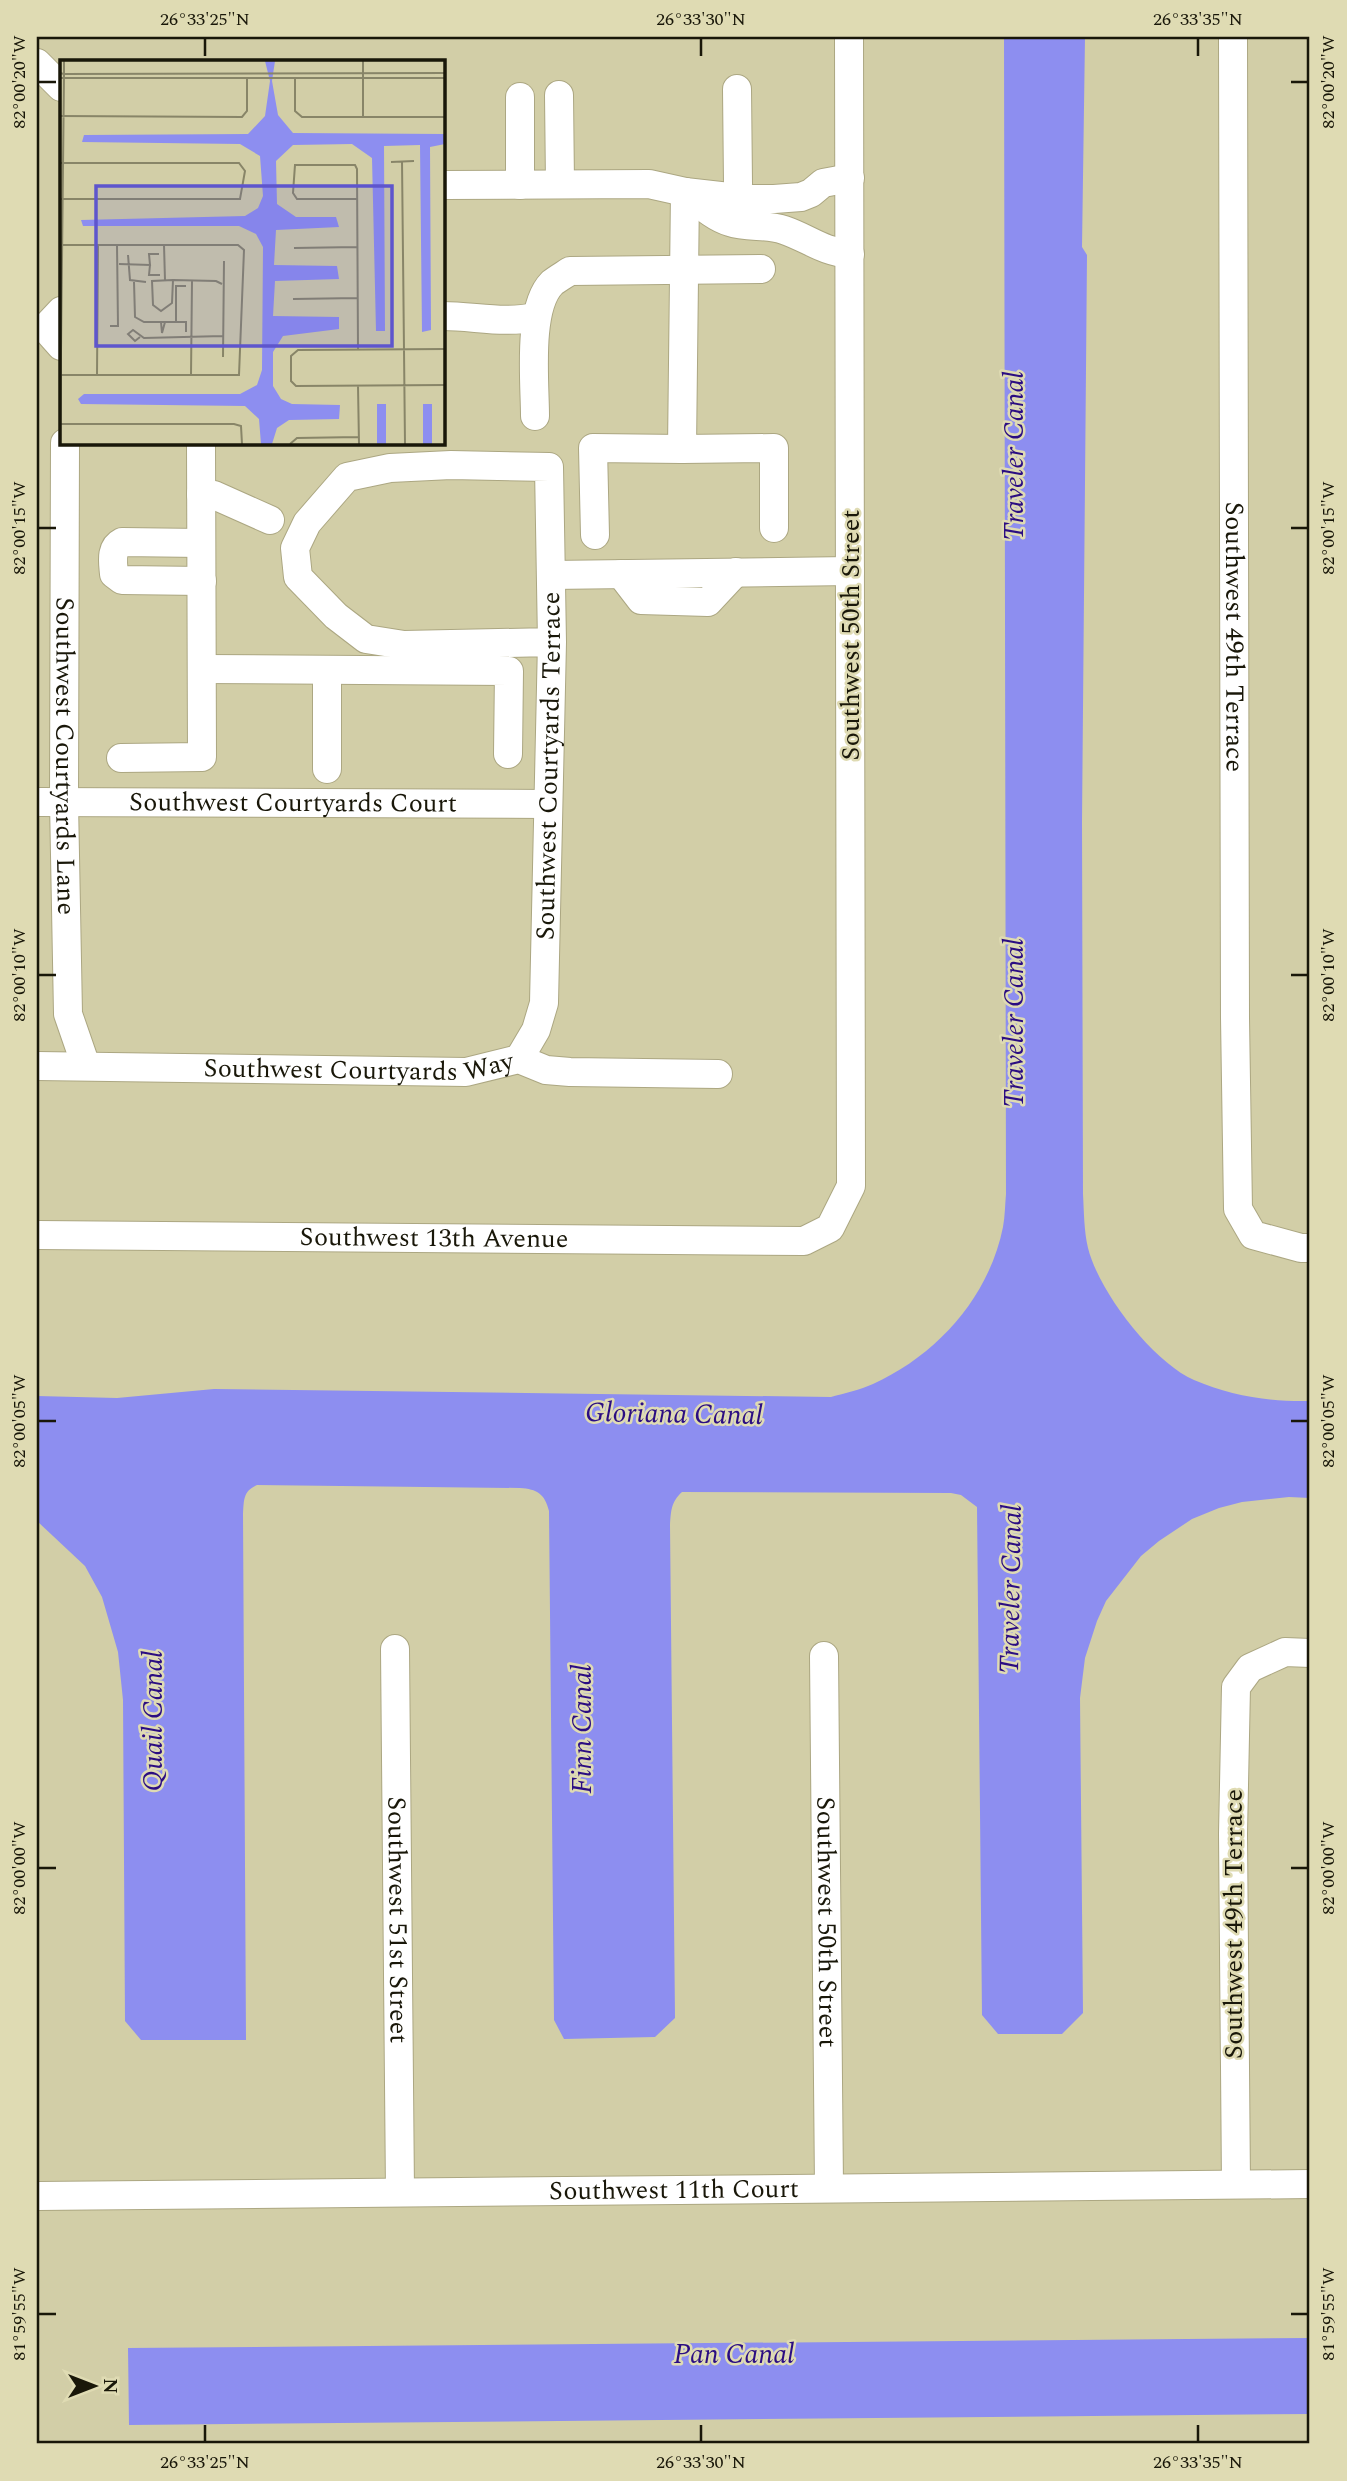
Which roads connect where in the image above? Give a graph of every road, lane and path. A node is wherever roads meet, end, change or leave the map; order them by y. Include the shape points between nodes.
1 (849, 37) edge
2 (1233, 37) edge
3 (37, 63) edge
4 (60, 86) edge
5 (737, 89) dead end
6 (559, 95) dead end
7 (520, 97) dead end
8 (850, 178) junction
9 (560, 184) junction
10 (444, 185) edge
11 (520, 185) junction
12 (685, 192) junction
13 (801, 197) junction
14 (734, 210) junction
15 (801, 238) junction
16 (850, 254) junction
17 (761, 269) dead end
18 (684, 270) junction
19 (60, 312) edge
20 (444, 316) edge
21 (536, 317) junction
22 (60, 344) edge
23 (535, 416) dead end
24 (65, 444) edge
25 (201, 444) edge
26 (682, 449) junction
27 (201, 494) junction
28 (270, 520) dead end
29 (774, 528) dead end
30 (595, 535) dead end
31 (201, 543) junction
32 (850, 571) junction
33 (551, 575) junction
34 (202, 581) junction
35 (552, 642) junction
36 (202, 669) junction
37 (327, 670) junction
38 (508, 754) dead end
39 (121, 758) dead end
40 (327, 769) dead end
41 (51, 802) edge
42 (548, 804) junction
43 (519, 1059) junction
44 (37, 1066) edge
45 (86, 1066) junction
46 (719, 1074) dead end
47 (830, 1228) joint
48 (37, 1235) edge
49 (1310, 1248) edge
50 (395, 1649) dead end
51 (1310, 1653) edge
52 (824, 1656) dead end
53 (1236, 2184) junction
54 (1310, 2184) edge
55 (829, 2187) junction
56 (400, 2192) junction
57 (37, 2196) edge

1 - 8 street, Southwest 50th Street
2 - 49 street, Southwest 49th Terrace via 1238,1209 1253,1235
3 - 4 street
5 - 14 street
6 - 9 street
7 - 11 street
8 - 13 street via 823,183
8 - 16 street, Southwest 50th Street
9 - 11 street
9 - 12 street via 649,184
10 - 11 street
12 - 14 street via 708,211
12 - 18 street
13 - 14 street
13 - 15 street
14 - 15 street
15 - 16 street via 834,253
16 - 32 street, Southwest 50th Street
17 - 18 street
18 - 21 street via 570,271 552,283
18 - 26 street
19 - 22 street via 45,328
20 - 21 street via 516,322
21 - 23 street
24 - 41 street, Southwest Courtyards Lane
25 - 27 street
26 - 29 street via 774,448
26 - 30 street via 593,448
27 - 28 street via 214,495
27 - 31 street
31 - 34 street
31 - 34 street via 122,542 113,552 114,574 121,580
32 - 33 street
32 - 47 street, Southwest 50th Street via 851,1186
33 - 35 street, Southwest Courtyards Terrace
33 - 35 street, Southwest Courtyards Terrace via 549,467 415,466 347,477 307,523 295,548 298,577 366,639 404,645
34 - 36 street
35 - 42 street, Southwest Courtyards Terrace
36 - 37 street
36 - 39 street via 202,757
37 - 38 street via 509,671
37 - 40 street
41 - 42 street, Southwest Courtyards Court
41 - 45 street, Southwest Courtyards Lane via 68,1014
42 - 43 street, Southwest Courtyards Terrace via 544,1003 536,1030
43 - 45 street, Southwest Courtyards Way via 466,1072
43 - 46 street, Southwest Courtyards Way via 546,1070 570,1072
44 - 45 street, Southwest Courtyards Way
47 - 48 street, Southwest 13th Avenue via 804,1241
50 - 56 street, Southwest 51st Street
51 - 53 street, Southwest 49th Terrace via 1285,1653 1250,1668 1236,1687
52 - 55 street, Southwest 50th Street
53 - 54 street, Southwest 11th Court
53 - 55 street, Southwest 11th Court
55 - 56 street, Southwest 11th Court
56 - 57 street, Southwest 11th Court

